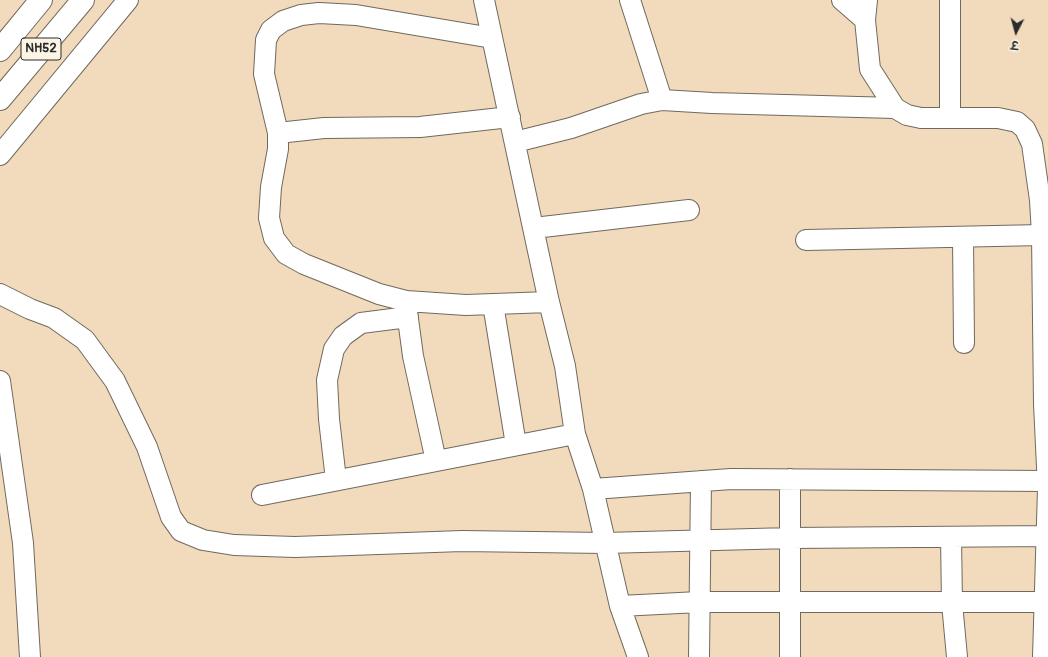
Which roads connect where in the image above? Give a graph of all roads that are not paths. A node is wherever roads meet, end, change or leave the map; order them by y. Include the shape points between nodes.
1 (41, 0) edge
2 (83, 0) edge
3 (128, 0) edge
4 (484, 0) edge
5 (630, 0) edge
6 (842, 0) edge
7 (867, 0) edge
8 (950, 0) edge
9 (865, 20) junction
10 (492, 38) junction
11 (0, 50) edge
12 (0, 99) edge
13 (662, 100) junction
14 (895, 108) junction
15 (510, 117) junction
16 (950, 117) junction
17 (278, 133) junction
18 (516, 142) junction
19 (0, 155) edge
20 (689, 210) dead end
21 (534, 228) junction
22 (1042, 235) junction
23 (963, 236) junction
24 (806, 240) dead end
25 (0, 294) edge
26 (549, 302) junction
27 (493, 304) junction
28 (407, 309) junction
29 (964, 343) dead end
30 (0, 381) edge
31 (575, 434) junction
32 (516, 445) junction
33 (436, 461) junction
34 (790, 479) junction
35 (336, 480) junction
36 (701, 481) junction
37 (1048, 481) edge
38 (593, 489) junction
39 (262, 495) dead end
40 (1046, 536) junction
41 (951, 537) junction
42 (790, 538) junction
43 (700, 540) junction
44 (605, 543) junction
45 (699, 602) junction
46 (1044, 602) junction
47 (952, 603) junction
48 (790, 604) junction
49 (620, 606) junction
50 (30, 657) edge
51 (638, 657) edge
52 (699, 657) edge
53 (790, 657) edge
54 (957, 657) edge
55 (1043, 657) edge

1 - 11 highway, NH52
2 - 12 highway, NH52
3 - 19 street
4 - 10 street
5 - 13 street
6 - 9 street
7 - 9 street
8 - 16 street
9 - 14 street via 870,69
10 - 15 street
10 - 17 street via 356,15 319,13 282,21 271,30 266,40 264,61 264,74
13 - 14 street
13 - 18 street
14 - 16 street via 907,115 921,118
15 - 17 street via 420,127 324,128
15 - 18 street
16 - 22 street via 998,118 1017,122 1025,129 1032,144
17 - 28 street via 269,218 274,238 286,254 304,264
18 - 21 street
20 - 21 street
21 - 26 street
22 - 23 street
22 - 37 street
23 - 24 street
23 - 29 street
25 - 44 street via 54,318 85,340 115,381 147,447 171,517 181,531 203,540 234,545 295,546 462,541
26 - 27 street
26 - 31 street via 565,366
27 - 28 street
27 - 32 street
28 - 33 street via 413,356
28 - 35 street via 361,323 343,336 334,350 327,380
30 - 50 street via 23,543
31 - 32 street
31 - 38 street
32 - 33 street
33 - 35 street
34 - 36 street
34 - 37 street
34 - 42 street
35 - 39 street
36 - 38 street
36 - 43 street
37 - 40 street
38 - 44 street
40 - 41 street
40 - 46 street
41 - 42 street
41 - 47 street
42 - 43 street
42 - 48 street
43 - 44 street
43 - 45 street
44 - 49 street
45 - 48 street
45 - 49 street
45 - 52 street
46 - 47 street
46 - 55 street
47 - 48 street
47 - 54 street
48 - 53 street
49 - 51 street

